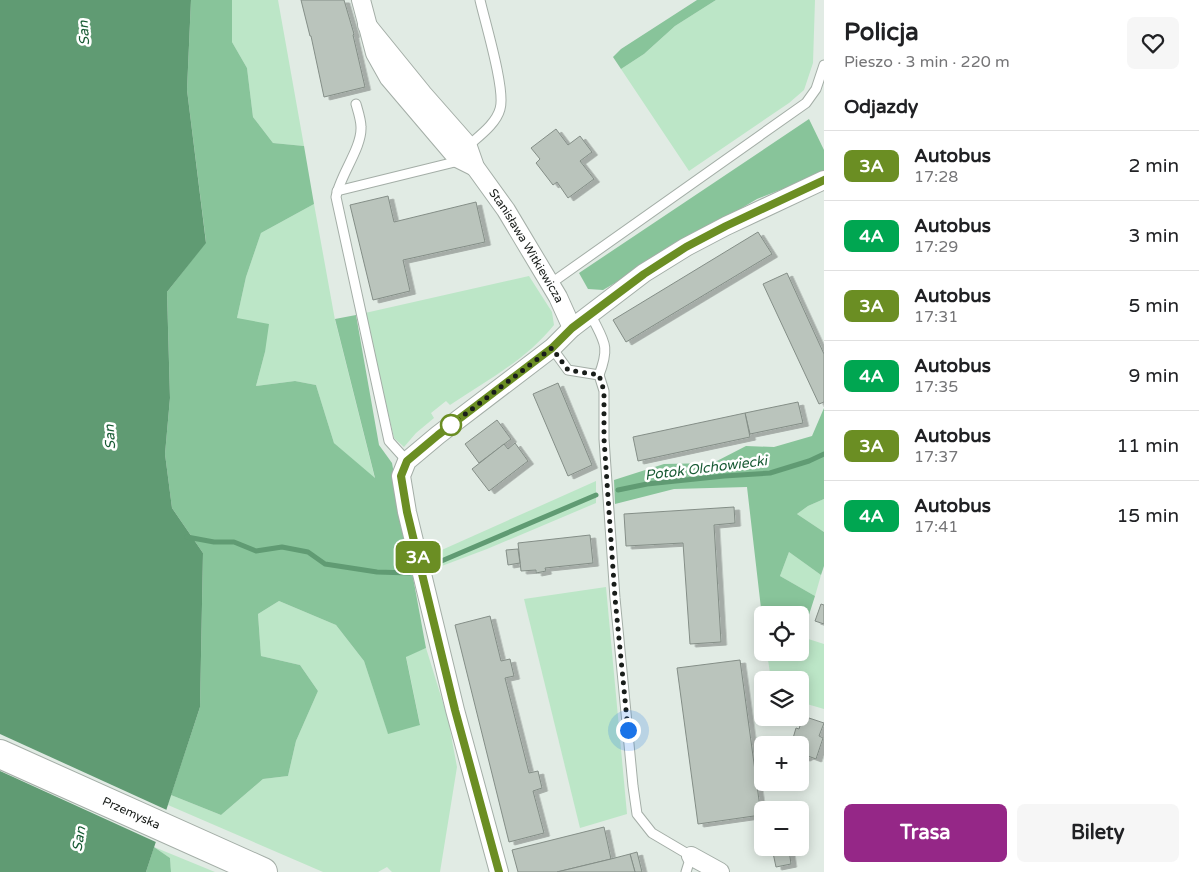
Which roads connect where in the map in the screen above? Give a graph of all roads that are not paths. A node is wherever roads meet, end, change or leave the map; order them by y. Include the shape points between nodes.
1 (361, 0) edge
2 (480, 0) edge
3 (824, 65) edge
4 (356, 104) dead end
5 (467, 158) junction
6 (824, 180) edge
7 (337, 191) junction
8 (550, 284) junction
9 (590, 313) junction
10 (572, 328) junction
11 (552, 348) junction
12 (599, 375) junction
13 (407, 461) junction
14 (0, 754) edge
15 (689, 864) edge
16 (263, 872) edge
17 (499, 872) edge
18 (720, 872) edge

1 - 5 street, Stanisława Witkiewicza via 367,26
2 - 5 lane via 502,102 496,117
3 - 8 lane via 816,89 806,103
4 - 7 lane via 362,128
5 - 7 lane
5 - 8 street, Stanisława Witkiewicza via 506,210
6 - 9 street via 686,247
7 - 13 lane via 389,441
8 - 10 street, Stanisława Witkiewicza
9 - 10 street
9 - 12 lane via 606,345 606,357
10 - 11 street
11 - 12 lane via 568,370
11 - 13 street
12 - 15 lane via 604,391 604,439 615,598 637,814 652,833
13 - 17 street via 401,476 407,512 455,710
14 - 16 main road, Przemyska
15 - 18 street

